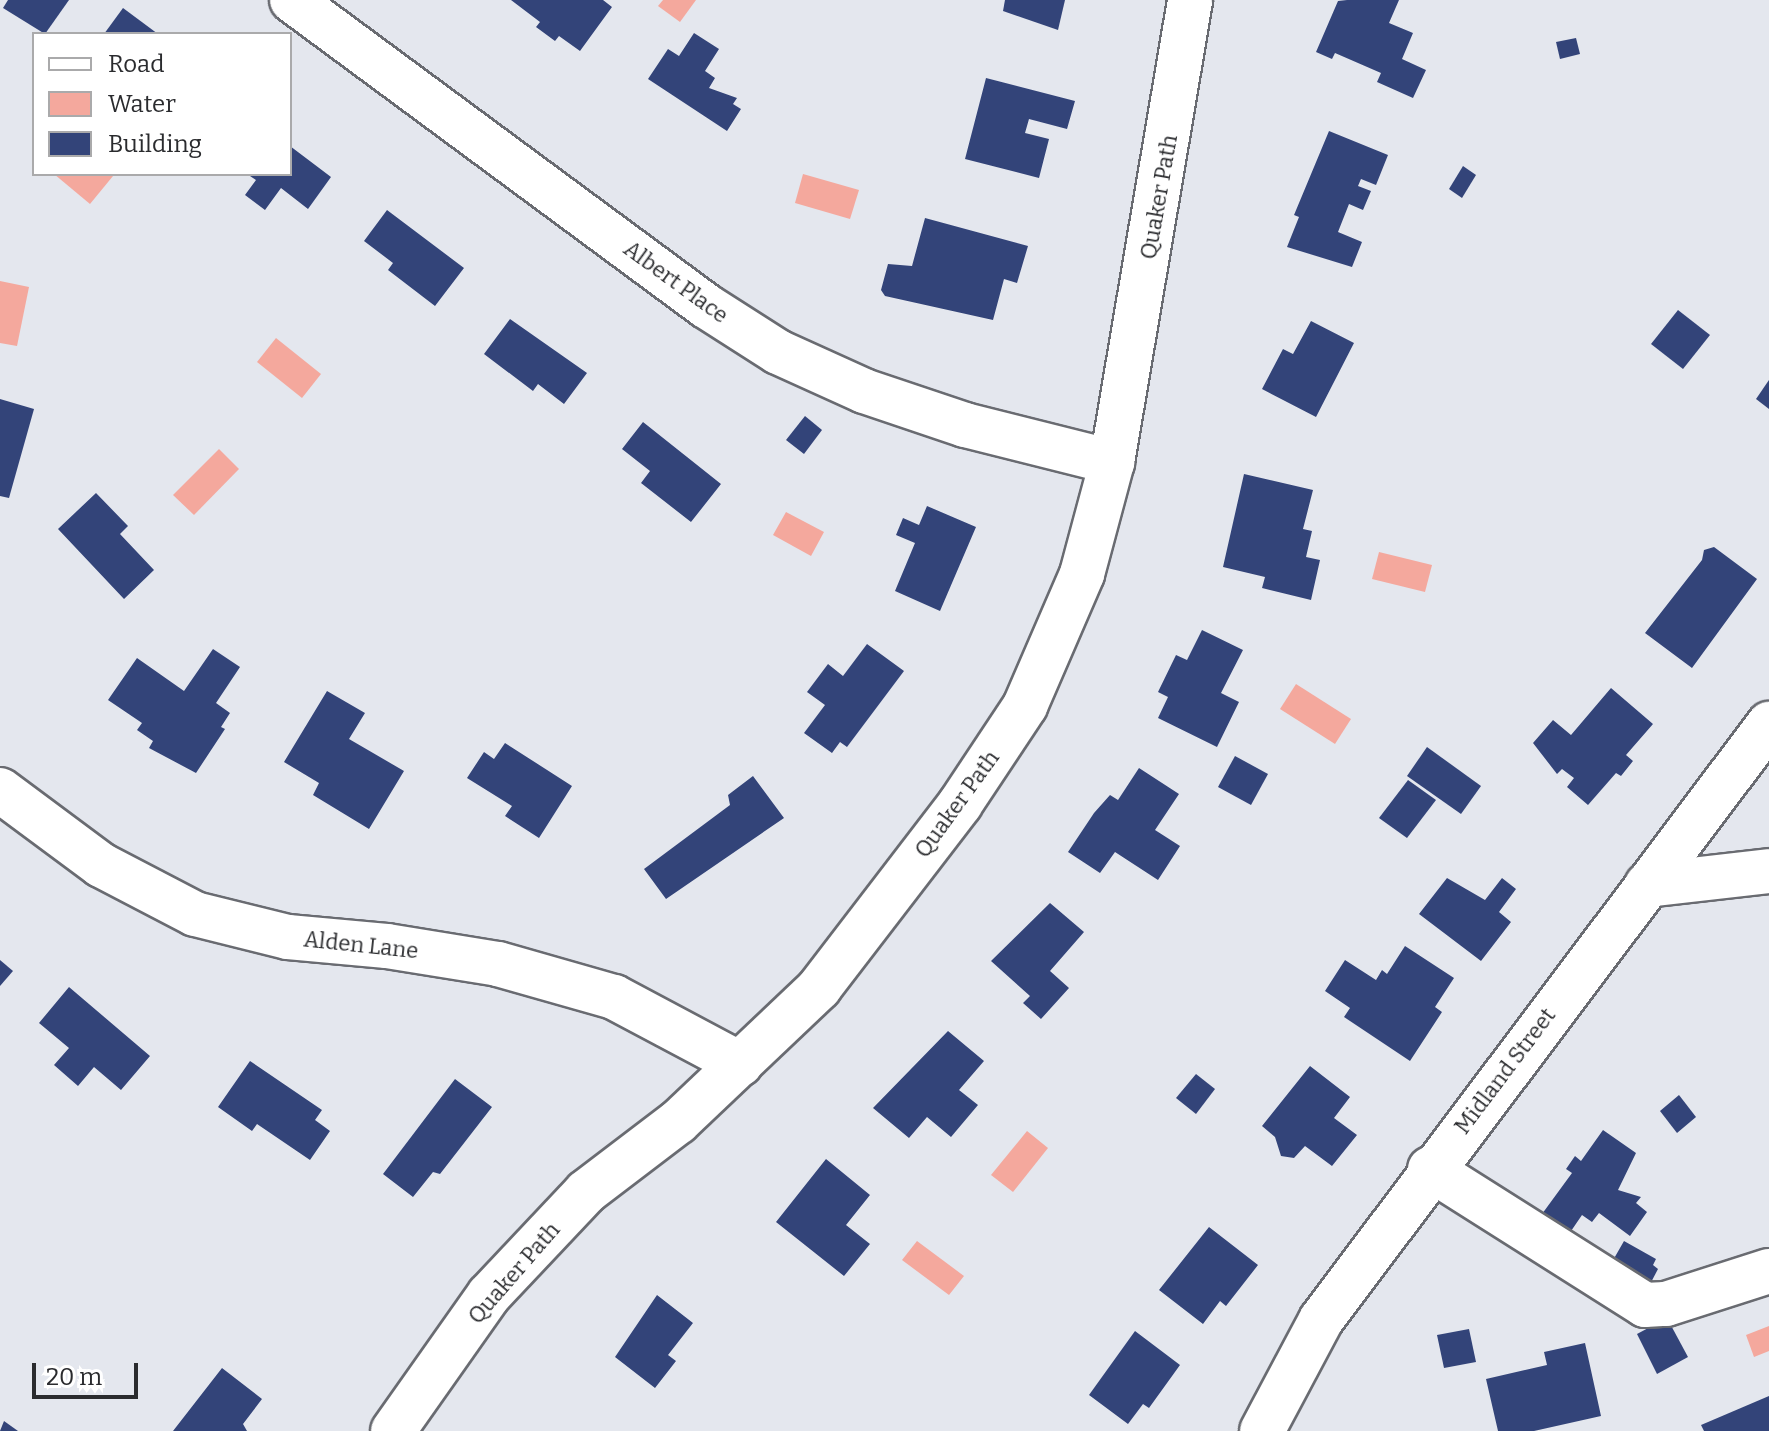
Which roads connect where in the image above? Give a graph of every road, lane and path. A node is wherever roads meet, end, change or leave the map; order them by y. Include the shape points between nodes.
1 (292, 0) edge
2 (1190, 0) edge
3 (1112, 462) junction
4 (1769, 724) edge
5 (0, 790) edge
6 (1769, 871) edge
7 (1647, 885) junction
8 (740, 1064) junction
9 (1430, 1169) junction
10 (1769, 1271) edge
11 (393, 1431) edge
12 (1262, 1431) edge

1 - 3 street, Albert Place via 706,306 778,352 864,391 965,425
2 - 3 street, Quaker Path
3 - 8 street, Quaker Path via 1082,574 1025,706 960,804 819,988
4 - 7 street, Midland Street
5 - 8 street, Alden Lane via 101,865 195,914 288,937 498,964 614,997
6 - 7 street
7 - 9 street, Midland Street
8 - 11 street, Quaker Path via 678,1122 586,1192 489,1295
9 - 10 street via 1645,1305 1666,1304
9 - 12 street, Midland Street via 1321,1320

